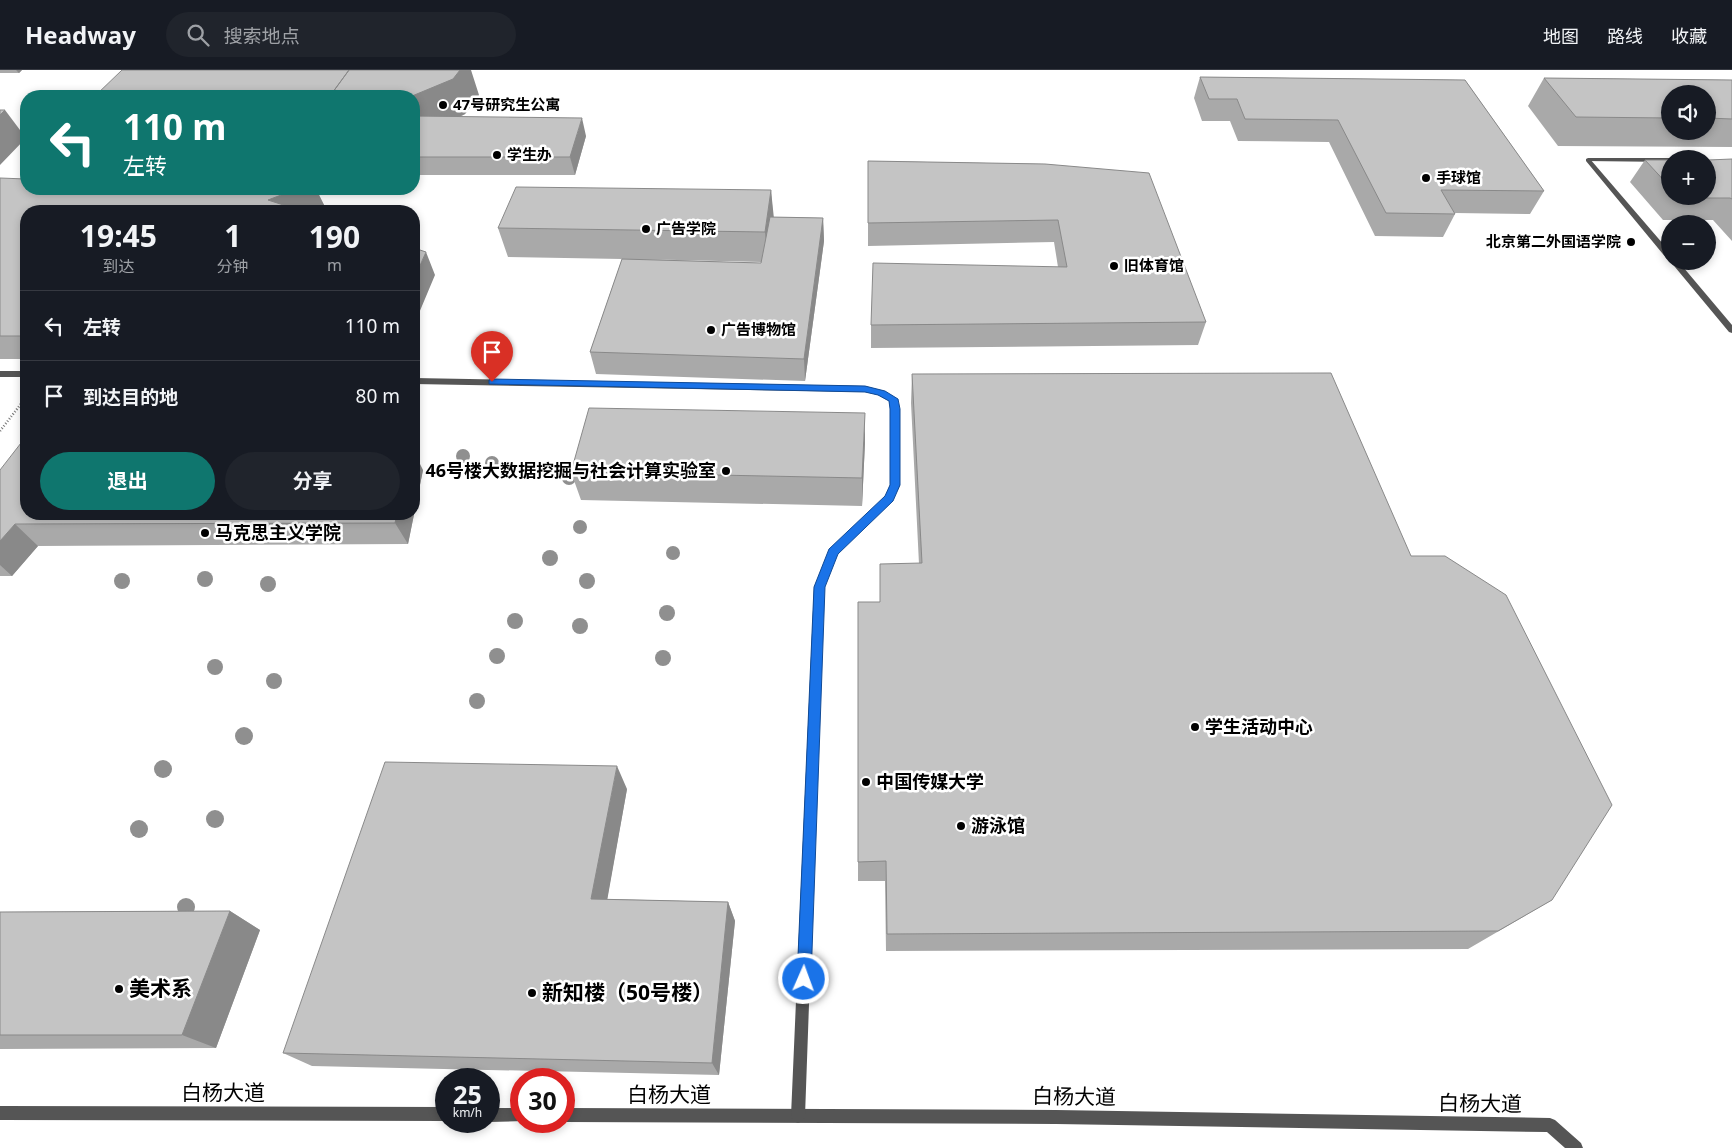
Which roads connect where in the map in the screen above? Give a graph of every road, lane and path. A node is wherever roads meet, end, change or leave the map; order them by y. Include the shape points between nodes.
1 (1661, 160) edge
2 (1661, 246) edge
3 (1682, 270) edge
4 (1732, 330) edge
5 (0, 374) edge
6 (20, 374) edge
7 (420, 381) edge
8 (20, 405) edge
9 (0, 431) edge
10 (0, 1113) edge
11 (435, 1114) edge
12 (575, 1115) edge
13 (798, 1116) junction
14 (1576, 1148) edge

1 - 2 street via 1588,160
3 - 4 street
5 - 6 street
7 - 13 street via 865,389 893,399 895,485 889,499 833,552 819,587
8 - 9 path
10 - 11 street, 白杨大道
12 - 13 street, 白杨大道
13 - 14 street, 白杨大道 via 1550,1125

